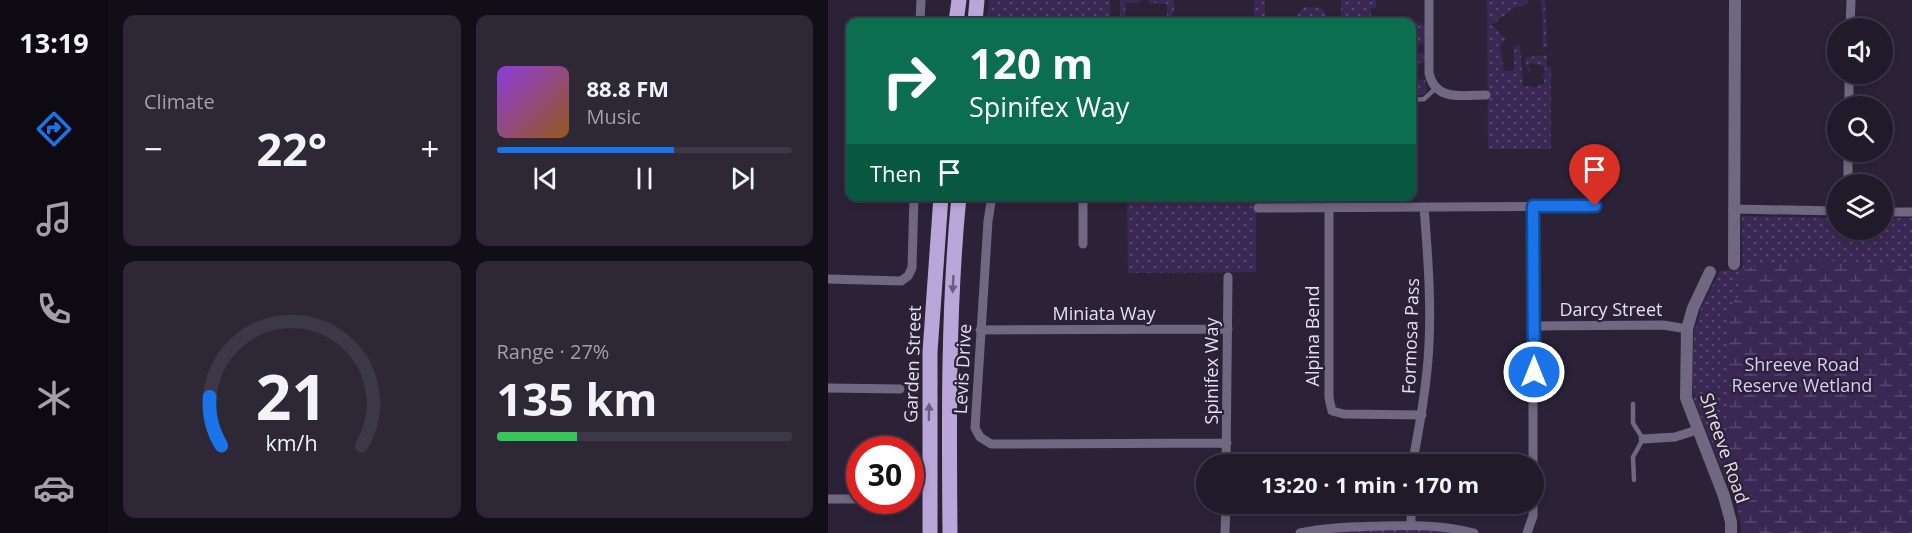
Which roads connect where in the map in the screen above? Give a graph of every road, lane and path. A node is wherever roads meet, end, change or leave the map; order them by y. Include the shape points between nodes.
1 (921, 0) edge
2 (950, 0) edge
3 (959, 0) edge
4 (977, 0) edge
5 (1429, 0) edge
6 (1735, 0) edge
7 (1851, 0) edge
8 (920, 18) edge
9 (956, 18) edge
10 (957, 18) edge
11 (975, 18) edge
12 (1850, 18) edge
13 (1435, 89) junction
14 (1486, 95) dead end
15 (1416, 100) edge
16 (914, 201) edge
17 (941, 201) edge
18 (959, 201) edge
19 (991, 201) edge
20 (1083, 201) edge
21 (1533, 206) junction
22 (1595, 206) dead end
23 (1329, 207) junction
24 (1424, 207) junction
25 (1258, 208) dead end
26 (1733, 209) junction
27 (1827, 211) edge
28 (1893, 212) edge
29 (1912, 213) edge
30 (1083, 244) dead end
31 (1734, 264) dead end
32 (1710, 272) dead end
33 (1228, 277) dead end
34 (828, 279) edge
35 (1534, 326) junction
36 (1228, 329) junction
37 (1687, 329) junction
38 (980, 330) junction
39 (828, 388) edge
40 (900, 389) dead end
41 (1633, 404) dead end
42 (1422, 415) junction
43 (1697, 430) junction
44 (1643, 439) junction
45 (1227, 443) junction
46 (1226, 454) edge
47 (1414, 454) edge
48 (1634, 480) dead end
49 (828, 499) edge
50 (846, 499) edge
51 (1226, 514) edge
52 (1411, 514) edge
53 (1411, 525) junction
54 (930, 533) edge
55 (950, 533) edge
56 (1225, 533) edge
57 (1300, 533) edge
58 (1474, 533) edge
59 (1527, 533) edge
60 (1731, 533) edge

1 - 8 street
2 - 9 main road
3 - 10 main road
4 - 11 main road
5 - 13 street via 1430,73
6 - 26 street
7 - 12 street
13 - 14 street via 1449,95
13 - 15 lane via 1424,99
16 - 34 street via 912,268 908,276 902,281
54 -> 17 main road, Garden Street via 930,352
18 -> 55 main road, Garden Street via 950,352
19 - 38 street, Levis Drive
20 - 30 street
21 - 22 street
21 - 24 street
21 - 35 street
23 - 24 street
23 - 25 street
23 - 42 street, Alpina Bend via 1332,411
24 - 42 street, Formosa Pass via 1429,347
26 - 27 street
26 - 31 street
28 - 29 street
32 - 37 street, Shreeve Road
33 - 36 street, Spinifex Way
35 - 37 street, Darcy Street via 1663,325
35 - 59 street via 1533,516
36 - 38 street, Miniata Way
36 - 45 street, Spinifex Way
37 - 43 street, Shreeve Road via 1686,398
38 - 45 street, Levis Drive via 975,428 991,444
39 - 40 street
41 - 44 lane via 1633,423
42 - 47 street, Formosa Pass
43 - 44 street via 1675,437
43 - 60 street, Shreeve Road via 1724,496
44 - 48 lane via 1633,457
45 - 46 street, Spinifex Way
49 - 50 street
51 - 56 street
52 - 53 street
53 - 57 street via 1329,527
53 - 58 street via 1451,527

